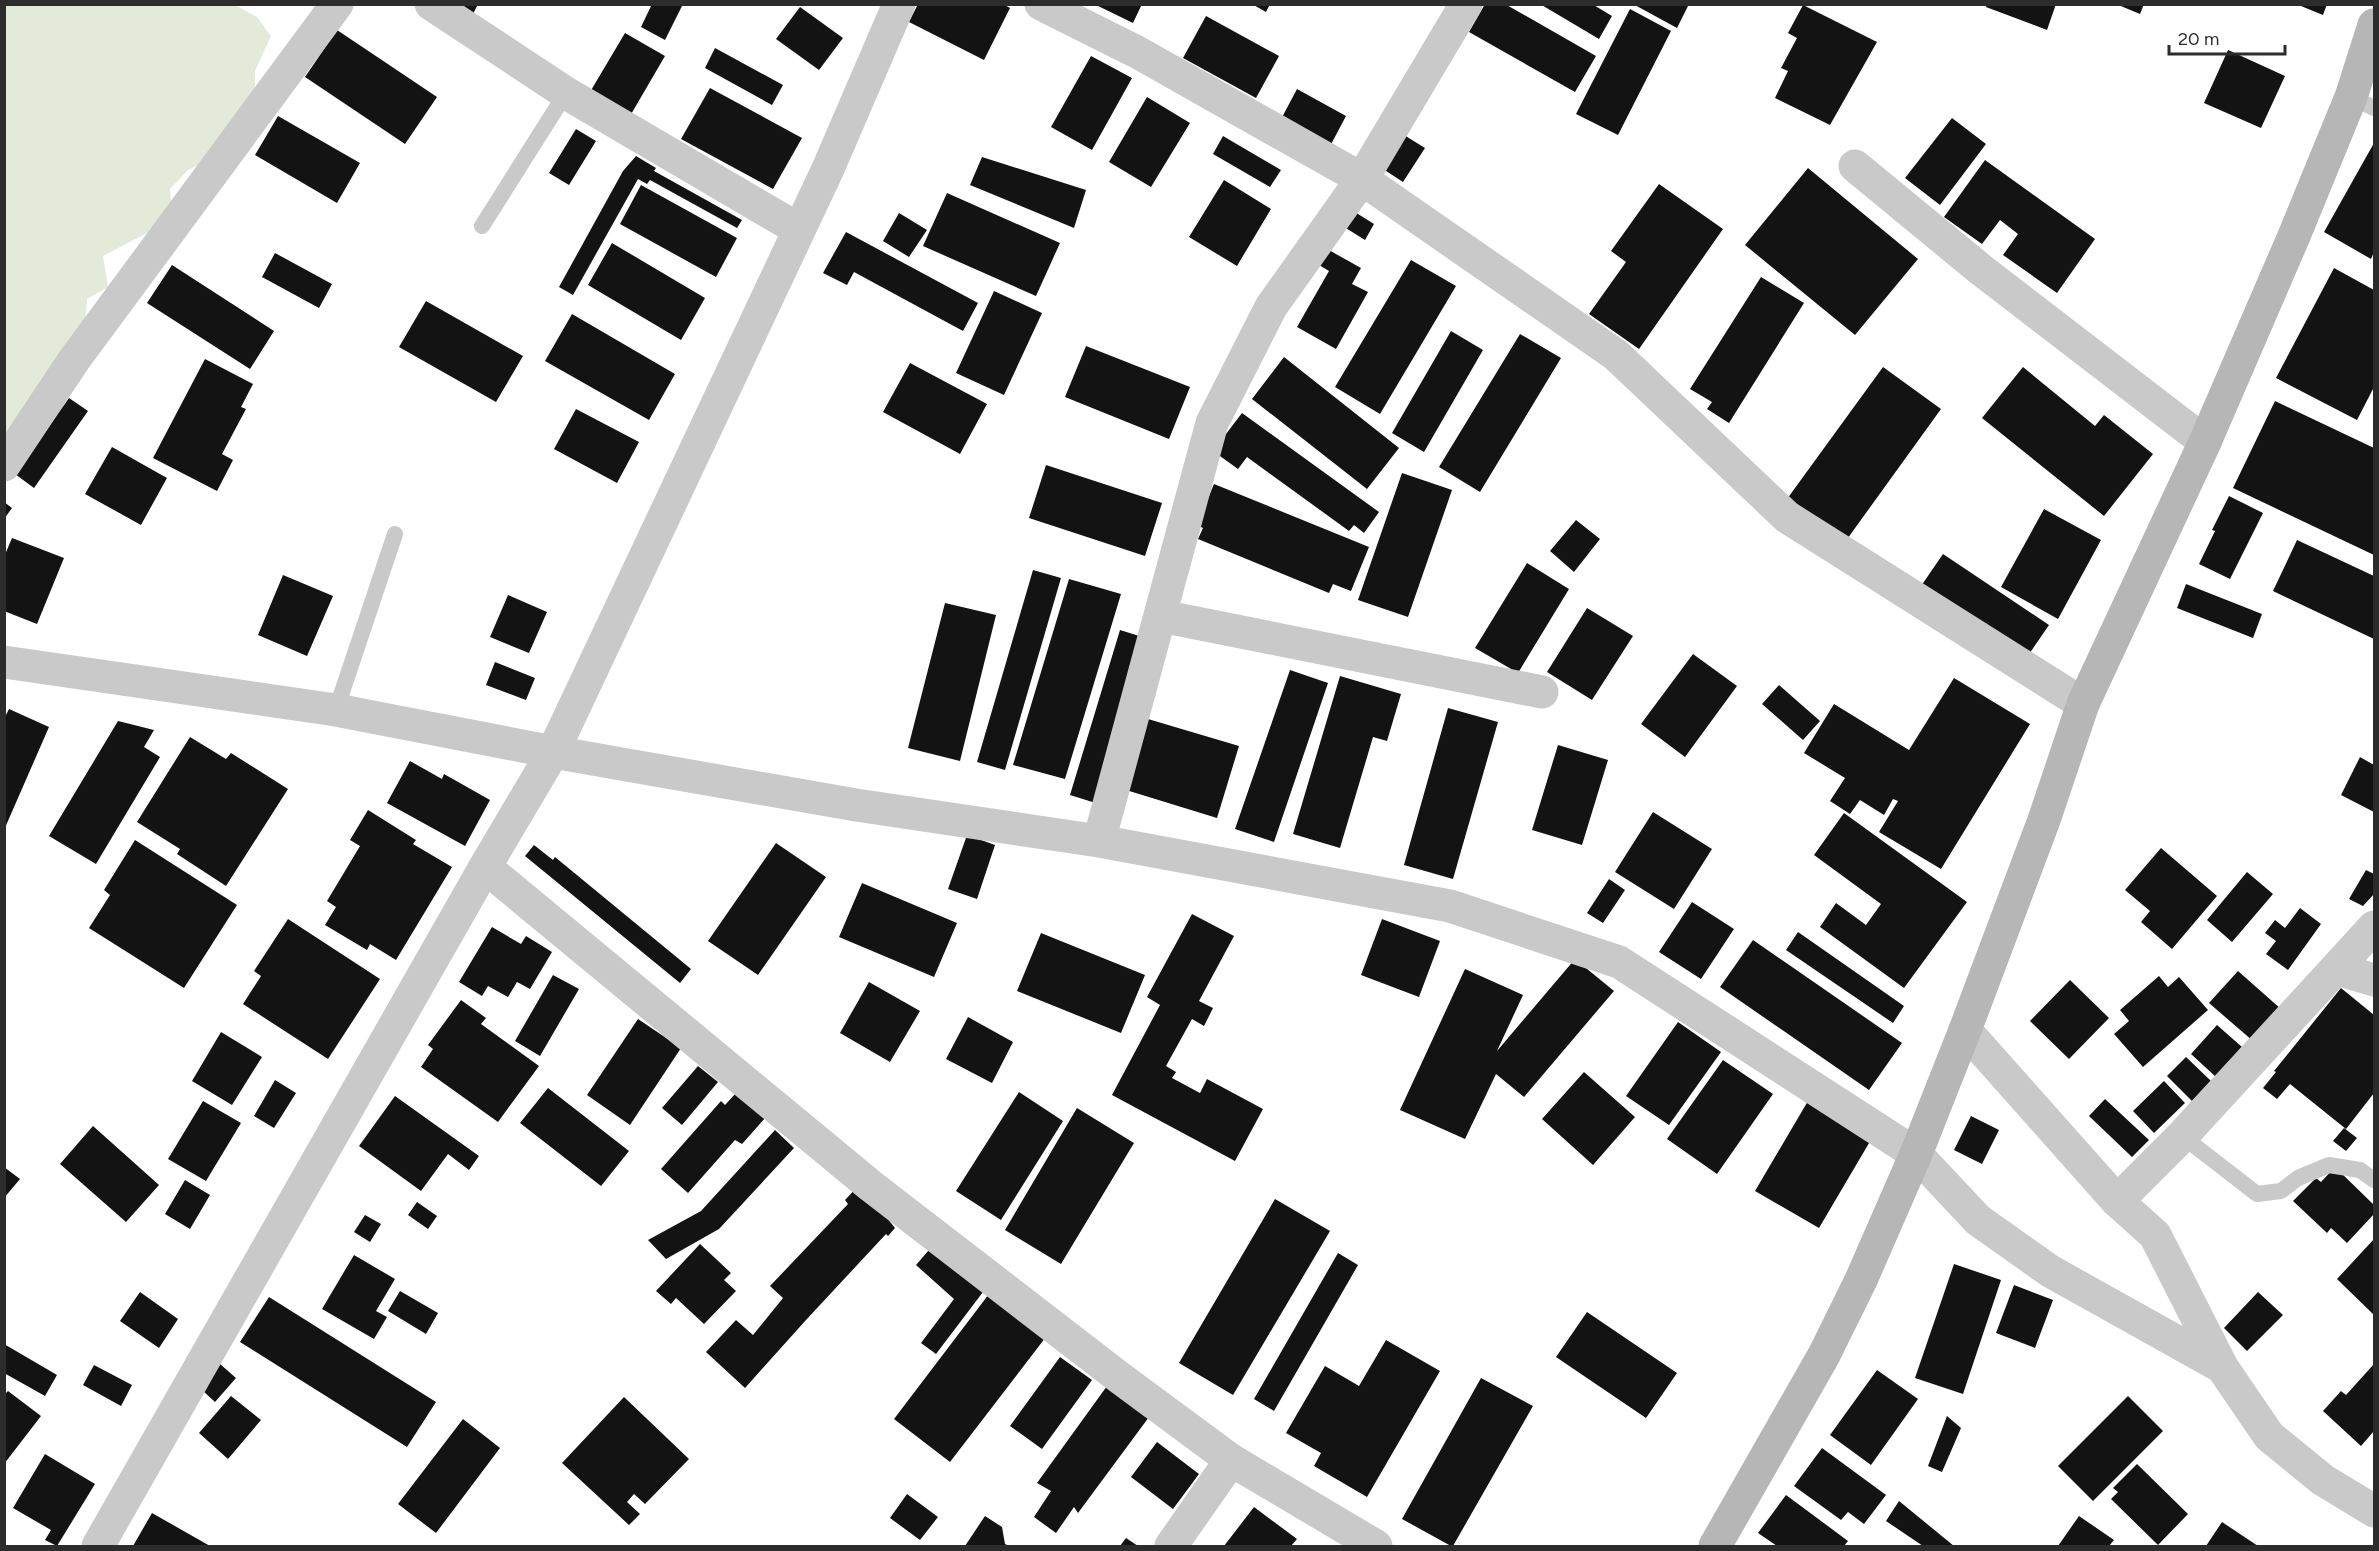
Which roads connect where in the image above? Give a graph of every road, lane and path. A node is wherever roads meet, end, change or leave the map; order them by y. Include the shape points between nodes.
1 (337, 4) edge
2 (431, 4) edge
3 (899, 4) edge
4 (1041, 4) edge
5 (1466, 4) edge
6 (2374, 25) edge
7 (566, 93) junction
8 (2363, 102) edge
9 (1855, 166) dead end
10 (1362, 179) junction
11 (482, 226) dead end
12 (798, 229) junction
13 (2205, 442) junction
14 (4, 465) edge
15 (395, 534) dead end
16 (1161, 616) junction
17 (4, 662) edge
18 (1542, 692) dead end
19 (2083, 704) junction
20 (336, 710) junction
21 (553, 752) junction
22 (1099, 841) junction
23 (485, 867) junction
24 (2374, 927) edge
25 (2337, 969) junction
26 (2374, 980) edge
27 (1965, 1030) junction
28 (2182, 1136) junction
29 (1916, 1154) junction
30 (2374, 1180) edge
31 (2117, 1201) junction
32 (2222, 1367) junction
33 (1231, 1460) junction
34 (2374, 1511) edge
35 (98, 1546) edge
36 (1171, 1546) edge
37 (1376, 1546) edge
38 (1714, 1546) edge

1 - 14 street via 74,360
2 - 7 street
3 - 12 street
4 - 10 street via 1137,52
5 - 10 street
6 - 8 street
7 - 11 lane
7 - 12 street
8 - 13 street via 2294,236
9 - 13 street via 1980,269
10 - 16 street via 1271,307 1212,423
10 - 19 street via 1616,355 1786,518
12 - 21 street
13 - 19 street
15 - 20 lane
16 - 18 street
16 - 22 street
17 - 20 street
19 - 27 street
20 - 21 street
21 - 22 street via 856,805
21 - 23 street
22 - 29 street via 1450,906 1619,962
23 - 33 street via 871,1186
23 - 35 street
24 - 25 street
25 - 26 street
25 - 28 street
27 - 29 street
27 - 31 street
28 - 30 lane via 2257,1194 2281,1191 2329,1165 2360,1170
28 - 31 street
29 - 32 street via 1978,1220 2050,1271
29 - 38 street via 1824,1355
31 - 32 street via 2155,1235
32 - 34 street via 2269,1436 2324,1480
33 - 36 street
33 - 37 street

